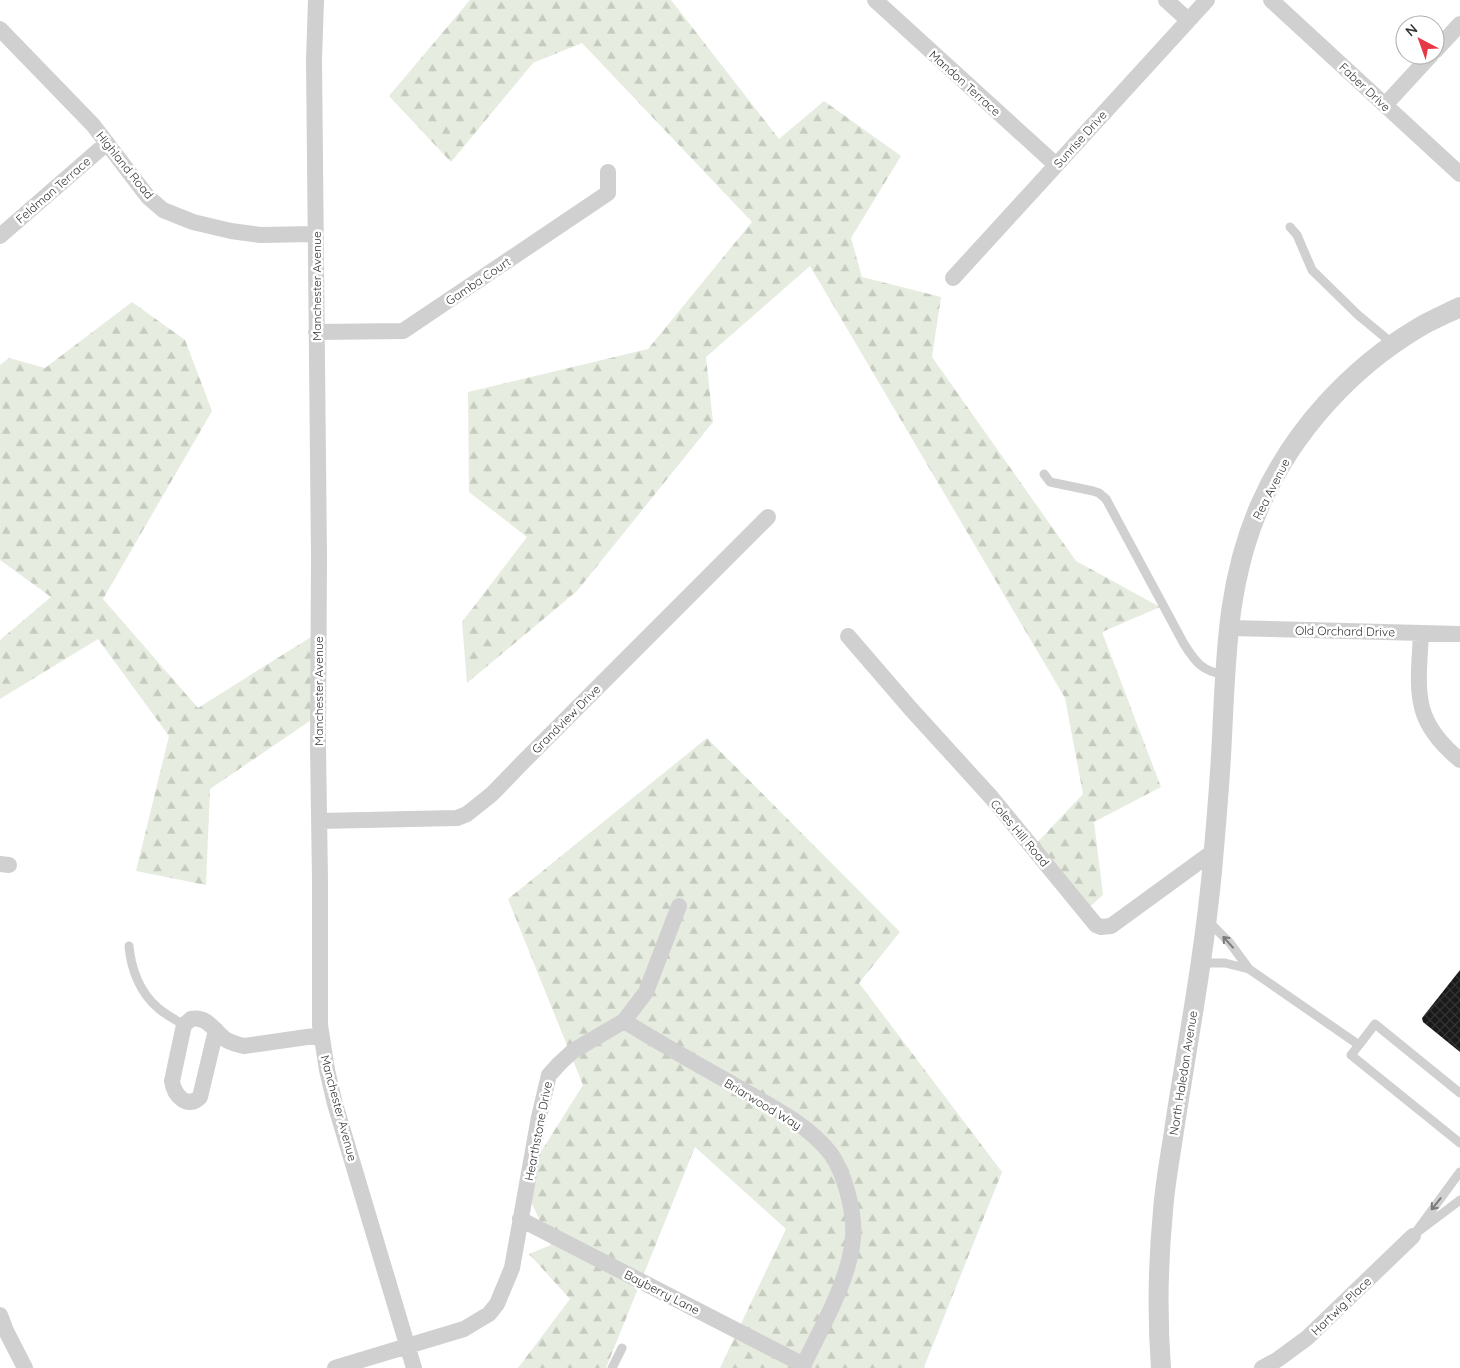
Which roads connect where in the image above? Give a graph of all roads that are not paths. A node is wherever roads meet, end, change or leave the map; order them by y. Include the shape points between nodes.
1 (316, 0) edge
2 (875, 0) edge
3 (1166, 0) edge
4 (1207, 0) edge
5 (1271, 0) edge
6 (1188, 20) junction
7 (1460, 24) edge
8 (0, 29) edge
9 (1445, 40) edge
10 (1422, 65) edge
11 (1385, 105) junction
12 (107, 143) junction
13 (1056, 166) junction
14 (608, 172) dead end
15 (1460, 174) edge
16 (1290, 227) dead end
17 (315, 234) junction
18 (0, 236) edge
19 (953, 278) dead end
20 (1460, 307) edge
21 (316, 332) junction
22 (1393, 344) junction
23 (1044, 474) dead end
24 (768, 517) dead end
25 (1229, 628) junction
26 (1421, 633) junction
27 (1460, 634) edge
28 (848, 636) dead end
29 (1225, 676) junction
30 (1460, 760) edge
31 (1220, 779) joint
32 (319, 821) junction
33 (1214, 852) junction
34 (679, 906) dead end
35 (1207, 919) junction
36 (129, 946) dead end
37 (1200, 963) junction
38 (1249, 968) junction
39 (624, 1021) junction
40 (184, 1025) junction
41 (216, 1030) junction
42 (321, 1035) junction
43 (1359, 1045) junction
44 (1460, 1093) edge
45 (1460, 1143) edge
46 (1460, 1172) edge
47 (1460, 1200) edge
48 (520, 1219) junction
49 (1413, 1236) junction
50 (0, 1315) edge
51 (408, 1346) junction
52 (622, 1348) dead end
53 (803, 1366) edge
54 (25, 1368) edge
55 (335, 1368) edge
56 (414, 1368) edge
57 (612, 1368) edge
58 (1161, 1368) edge
59 (1262, 1368) edge

1 - 17 street, Manchester Avenue
2 - 13 street, Mandon Terrace
3 - 6 street
4 - 6 street, Sunrise Drive
5 - 11 street, Faber Drive
6 - 13 street, Sunrise Drive
7 - 9 street
8 - 12 street, Highland Road
10 - 11 street
11 - 15 street, Faber Drive
12 - 17 street, Highland Road via 148,196 174,215 231,231 260,235
12 - 18 street, Feldman Terrace
13 - 19 street, Sunrise Drive
14 - 21 street, Gamba Court via 608,193 403,331
16 - 22 lane via 1297,235 1312,270 1358,316
17 - 21 street, Manchester Avenue
20 - 22 street, Rea Avenue via 1420,326
21 - 32 street, Manchester Avenue
22 - 25 street, Rea Avenue via 1336,394 1290,450 1252,525 1237,573
23 - 29 lane via 1050,482 1093,490 1103,496 1184,644 1202,667
24 - 32 street, Grandview Drive via 492,794 467,814 433,820
25 - 26 street, Old Orchard Drive
25 - 29 street, Rea Avenue
26 - 27 street, Old Orchard Drive
26 - 30 street via 1420,705 1434,734
28 - 33 street, Coles Hill Road via 996,803 1096,925 1111,926
29 - 31 street, Rea Avenue
31 - 33 street, North Haledon Avenue
32 - 42 street, Manchester Avenue
33 - 35 street, North Haledon Avenue
34 - 39 street, Hearthstone Drive via 646,992
35 - 37 street, North Haledon Avenue
38 -> 35 lane
36 - 40 lane via 136,977 144,992 160,1010
37 - 38 lane via 1225,963
37 - 58 street, North Haledon Avenue via 1163,1208 1158,1269
38 - 43 lane
39 - 48 street, Hearthstone Drive via 572,1051 549,1075
39 - 53 street, Briarwood Way via 782,1113 818,1140 839,1168 852,1217 853,1238 846,1272
40 - 41 street via 196,1018 204,1019
40 - 41 street via 172,1081 177,1095 190,1102 200,1097
41 - 42 street via 234,1044 244,1046
42 - 51 street, Manchester Avenue via 335,1104
43 - 44 lane via 1375,1024
43 - 45 lane via 1351,1055
46 -> 49 lane
47 - 49 lane
48 - 51 street, Hearthstone Drive via 512,1268 489,1314 464,1329
48 - 53 street, Bayberry Lane
49 - 59 street, Hartwig Place via 1307,1338
50 - 54 street
51 - 55 street, Hearthstone Drive
51 - 56 street, Manchester Avenue
52 - 57 lane

